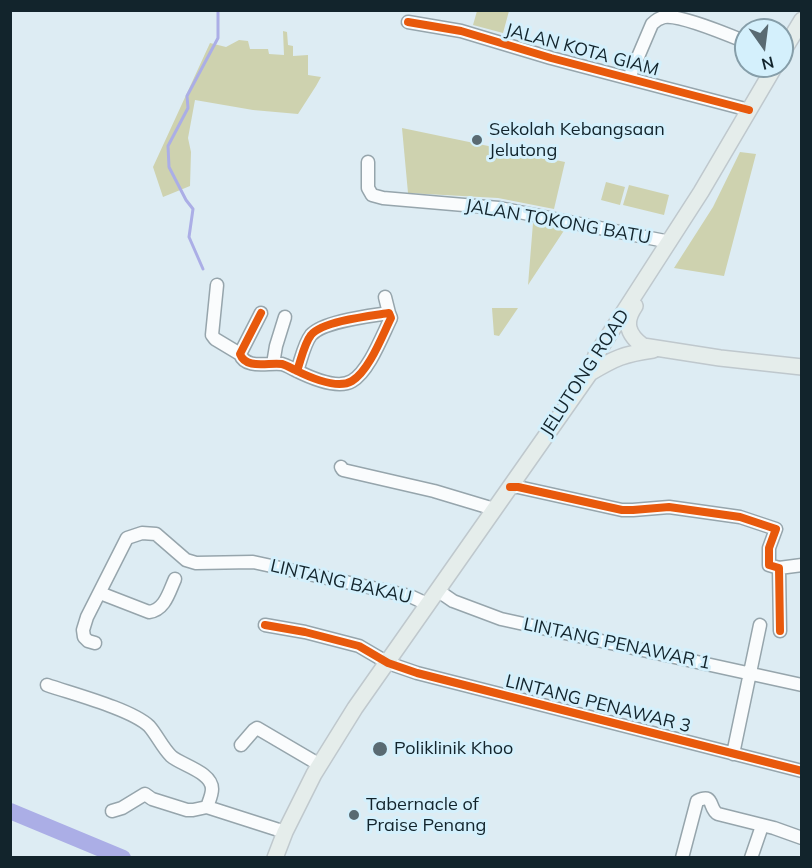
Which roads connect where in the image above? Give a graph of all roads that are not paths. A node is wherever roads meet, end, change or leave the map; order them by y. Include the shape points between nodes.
1 (666, 13) edge
2 (408, 22) dead end
3 (734, 38) edge
4 (629, 78) junction
5 (768, 78) edge
6 (749, 110) junction
7 (368, 162) dead end
8 (708, 180) junction
9 (670, 242) junction
10 (217, 285) dead end
11 (385, 297) dead end
12 (261, 313) dead end
13 (389, 313) junction
14 (285, 317) dead end
15 (659, 349) junction
16 (240, 354) junction
17 (273, 364) junction
18 (801, 367) edge
19 (297, 371) junction
20 (590, 373) junction
21 (340, 467) dead end
22 (510, 487) junction
23 (494, 509) junction
24 (801, 565) edge
25 (779, 568) junction
26 (175, 579) dead end
27 (437, 590) junction
28 (100, 593) junction
29 (428, 604) junction
30 (265, 625) dead end
31 (760, 625) dead end
32 (780, 631) dead end
33 (95, 643) dead end
34 (388, 663) junction
35 (750, 673) junction
36 (47, 685) dead end
37 (801, 685) edge
38 (241, 746) dead end
39 (733, 754) junction
40 (320, 765) junction
41 (801, 771) edge
42 (207, 807) junction
43 (112, 811) dead end
44 (762, 826) junction
45 (285, 832) junction
46 (801, 838) edge
47 (275, 858) edge
48 (682, 858) edge
49 (751, 858) edge

1 - 3 street
1 - 4 street via 652,24
2 - 4 street, JALAN KOTA GIAM via 461,32
4 - 6 street, JALAN KOTA GIAM
5 - 6 main road, JELUTONG ROAD
6 - 8 main road, JELUTONG ROAD
7 - 9 street, JALAN TOKONG BATU via 368,188 372,195 383,198 499,208
8 - 9 main road, JELUTONG ROAD
8 - 15 main road via 710,188 628,316 629,331 636,341
9 - 20 main road, JELUTONG ROAD via 596,355
10 - 16 street via 212,335
11 - 13 street
12 - 16 street
13 - 19 street via 321,328 309,338
13 - 19 street via 391,318 373,354 353,381 339,385
14 - 17 street
15 - 18 main road
15 - 20 main road via 625,355
16 - 17 street via 248,363
17 - 19 street
20 - 22 main road, JELUTONG ROAD
21 - 23 street
22 - 23 main road, JELUTONG ROAD
22 - 25 street via 622,510 669,507 740,517 776,529 769,548 769,565
23 - 27 main road, JELUTONG ROAD
24 - 25 street
25 - 32 street
26 - 28 street via 162,606 153,612
27 - 29 main road, JELUTONG ROAD
27 - 35 street, LINTANG PENAWAR 1 via 453,601 501,619
28 - 29 street, LINTANG BAKAU via 127,538 142,533 156,534 186,560 196,563 254,562 410,596
28 - 33 street, LINTANG BAKAU via 83,633
29 - 34 main road, JELUTONG ROAD
30 - 34 street, LINTANG PENAWAR 3 via 359,646
31 - 35 street
34 - 39 street, LINTANG PENAWAR 3
34 - 40 main road, JELUTONG ROAD
35 - 37 street, LINTANG PENAWAR 1
35 - 39 street
36 - 42 street via 110,706 150,727 173,758 210,782 212,792
38 - 40 street via 257,728
39 - 41 street, LINTANG PENAWAR 3
40 - 45 main road, JELUTONG ROAD
42 - 43 street via 187,810 145,794
42 - 45 street
44 - 46 street
44 - 48 street via 714,813 712,802 703,798 697,801
44 - 49 street
45 - 47 main road, JELUTONG ROAD

